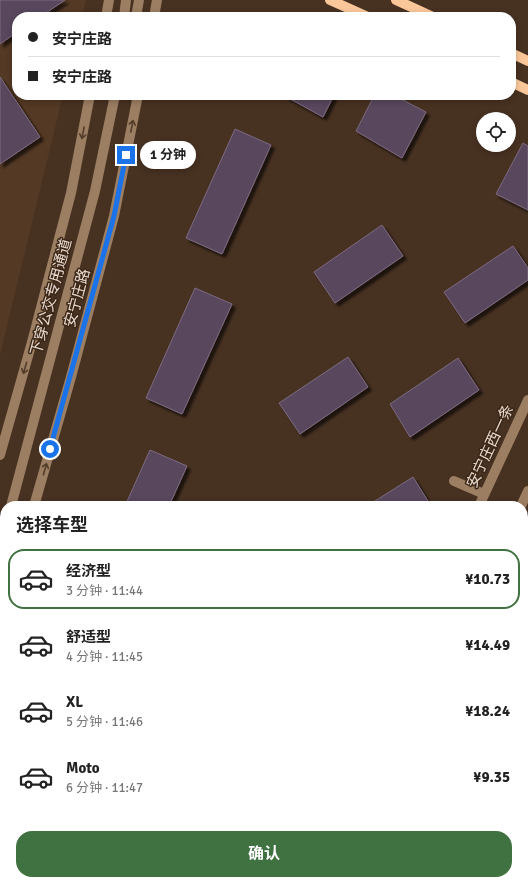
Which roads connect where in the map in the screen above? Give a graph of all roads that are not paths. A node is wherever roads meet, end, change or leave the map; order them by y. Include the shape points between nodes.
1 (109, 0) edge
2 (126, 0) edge
3 (139, 0) edge
4 (157, 0) edge
5 (330, 0) edge
6 (396, 0) edge
7 (107, 12) edge
8 (125, 12) edge
9 (137, 12) edge
10 (155, 12) edge
11 (357, 12) edge
12 (422, 12) edge
13 (516, 55) edge
14 (528, 61) edge
15 (516, 84) edge
16 (528, 90) edge
17 (89, 100) edge
18 (114, 100) edge
19 (137, 100) edge
20 (528, 400) edge
21 (0, 455) edge
22 (454, 481) dead end
23 (528, 491) edge
24 (484, 494) junction
25 (12, 501) edge
26 (35, 501) edge
27 (481, 501) edge
28 (523, 501) edge

1 - 7 street
2 - 8 street
3 - 9 street
4 - 10 street
5 - 11 main road
6 - 12 main road
13 - 14 main road
15 - 16 main road
17 -> 21 street via 71,193
18 - 25 street, 下穿公交专用通道 via 95,191
26 -> 19 street, 安宁庄路 via 114,216
20 - 24 street, 安宁庄西一条
22 - 24 street
23 - 28 street
24 - 27 street, 安宁庄西一条

